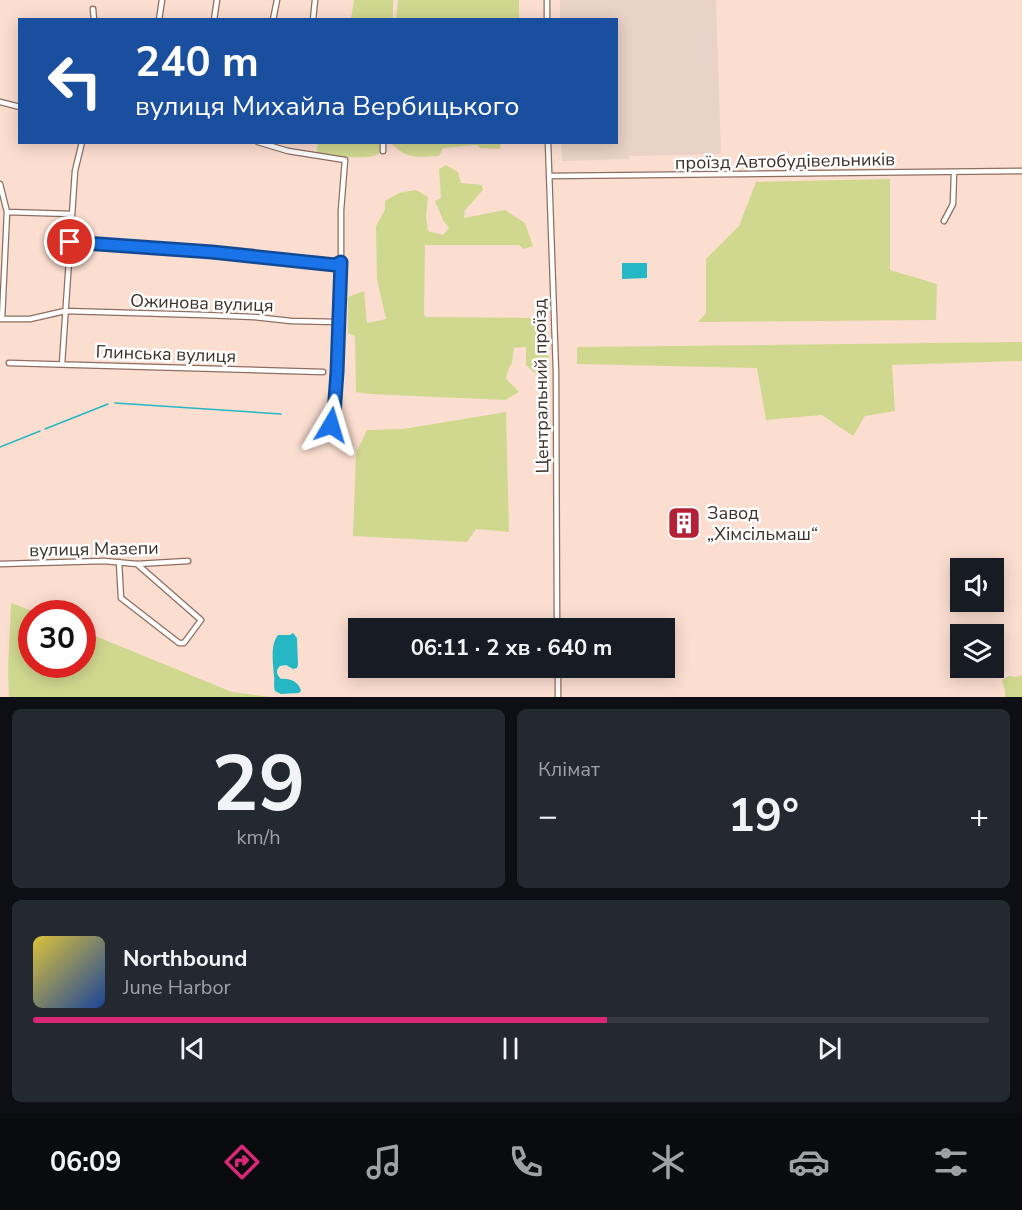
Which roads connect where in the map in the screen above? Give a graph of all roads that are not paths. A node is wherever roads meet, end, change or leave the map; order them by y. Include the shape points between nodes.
1 (162, 0) edge
2 (217, 0) edge
3 (277, 0) edge
4 (315, 0) edge
5 (547, 0) edge
6 (93, 9) dead end
7 (94, 18) edge
8 (159, 18) edge
9 (214, 18) edge
10 (273, 18) edge
11 (313, 18) edge
12 (547, 18) edge
13 (0, 102) edge
14 (18, 106) edge
15 (82, 144) edge
16 (265, 144) edge
17 (383, 144) edge
18 (548, 144) edge
19 (383, 151) dead end
20 (1022, 171) edge
21 (954, 173) junction
22 (549, 176) junction
23 (0, 184) edge
24 (7, 212) junction
25 (72, 214) junction
26 (944, 221) dead end
27 (70, 242) junction
28 (341, 262) junction
29 (65, 311) junction
30 (1, 319) edge
31 (338, 322) junction
32 (9, 363) dead end
33 (62, 364) junction
34 (323, 372) dead end
35 (331, 425) dead end
36 (188, 561) dead end
37 (119, 562) junction
38 (0, 564) edge
39 (137, 564) junction
40 (557, 618) edge
41 (558, 678) edge
42 (558, 697) edge

1 - 8 street
2 - 9 street
3 - 10 street
4 - 11 street
5 - 12 street
6 - 7 street
13 - 14 street
15 - 25 street
16 - 28 street via 345,160 340,210
17 - 19 street
18 - 22 street, Центральний проїзд
20 - 21 street, проїзд Автобудівельників
21 - 22 street, проїзд Автобудівельників
21 - 26 street via 953,204
22 - 40 street, Центральний проїзд via 556,372
23 - 24 street
24 - 25 street
24 - 30 street
25 - 27 street
27 - 28 street via 335,265
27 - 29 street
28 - 31 street
29 - 30 street, Ожинова вулиця via 30,319
29 - 31 street, Ожинова вулиця
29 - 33 street
31 - 35 street
32 - 33 street, Глинська вулиця
33 - 34 street, Глинська вулиця
36 - 39 street, вулиця Мазепи
37 - 38 street, вулиця Мазепи
37 - 39 street, вулиця Мазепи
37 - 39 street via 122,598 183,643 201,620
41 - 42 street

